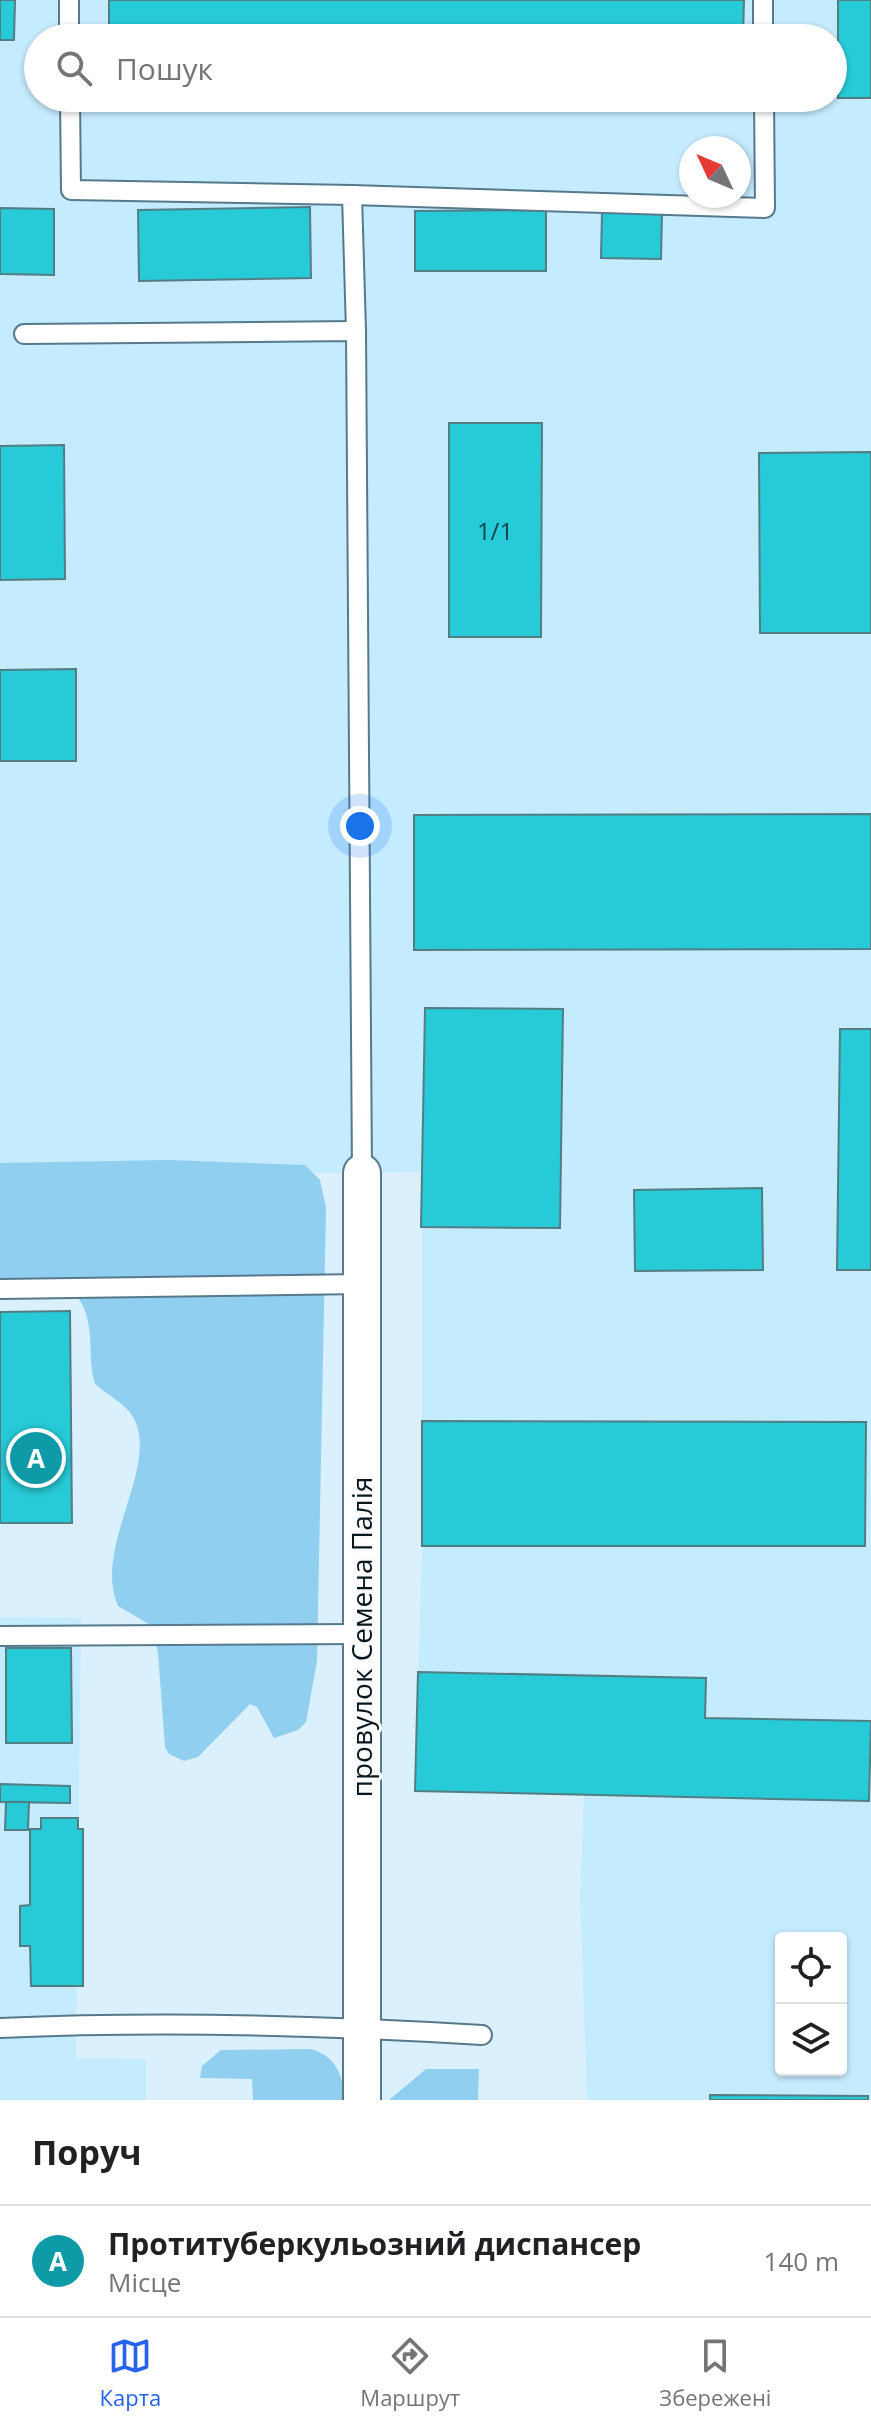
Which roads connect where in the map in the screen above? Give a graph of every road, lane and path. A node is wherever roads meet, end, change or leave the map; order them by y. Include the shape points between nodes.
1 (69, 0) edge
2 (763, 0) edge
3 (69, 24) edge
4 (763, 24) edge
5 (70, 112) edge
6 (764, 112) edge
7 (352, 195) junction
8 (356, 331) junction
9 (24, 334) dead end
10 (362, 1173) joint
11 (363, 1284) junction
12 (0, 1289) edge
13 (361, 1634) junction
14 (0, 1636) edge
15 (0, 2028) edge
16 (362, 2028) junction
17 (482, 2035) dead end
18 (362, 2100) edge

1 - 3 lane
2 - 4 lane
5 - 7 lane via 71,190
6 - 7 lane via 765,208
7 - 8 lane
8 - 9 lane
8 - 10 lane
10 - 11 street, провулок Семена Палія
11 - 12 lane
11 - 13 street, провулок Семена Палія
13 - 14 lane
13 - 16 street, провулок Семена Палія
15 - 16 lane
16 - 17 lane
16 - 18 street, провулок Семена Палія

